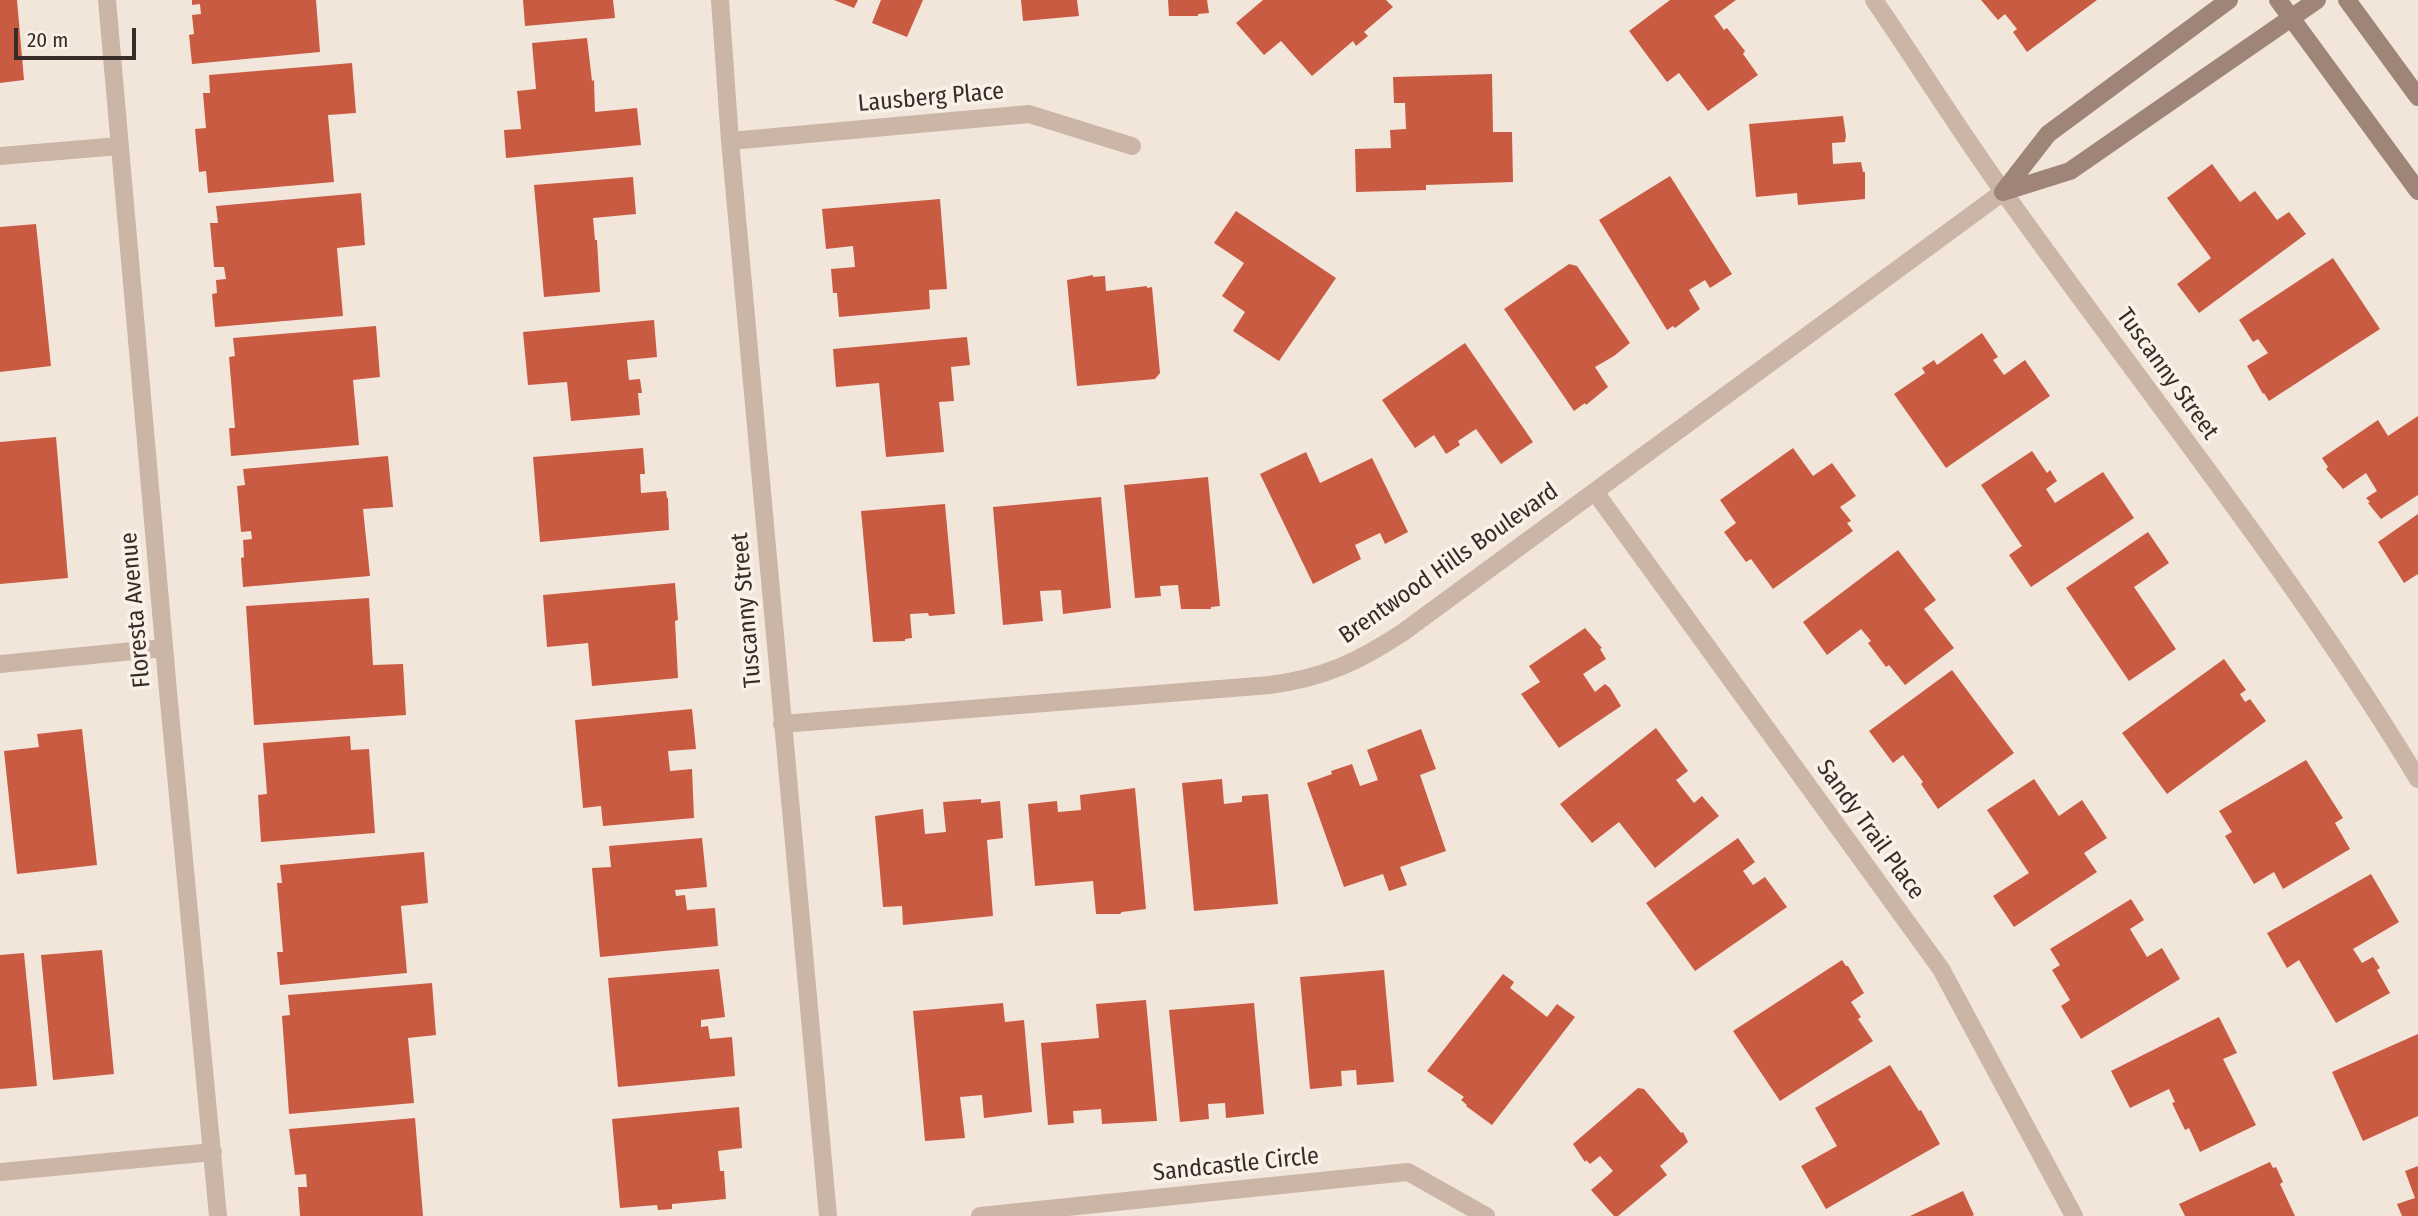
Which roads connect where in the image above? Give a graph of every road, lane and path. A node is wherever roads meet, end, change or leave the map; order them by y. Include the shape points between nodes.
1 (107, 0) edge
2 (720, 0) edge
3 (1874, 0) edge
4 (2229, 0) edge
5 (2278, 0) edge
6 (2318, 0) edge
7 (2347, 0) edge
8 (2291, 18) junction
9 (2418, 97) edge
10 (730, 141) junction
11 (119, 146) junction
12 (1132, 146) dead end
13 (0, 156) edge
14 (2418, 191) edge
15 (2003, 192) junction
16 (1595, 492) junction
17 (164, 648) junction
18 (0, 664) edge
19 (782, 724) junction
20 (2418, 779) edge
21 (213, 1152) junction
22 (0, 1172) edge
23 (218, 1216) edge
24 (828, 1216) edge
25 (980, 1216) edge
26 (1486, 1216) edge
27 (2074, 1216) edge

1 - 11 street, Floresta Avenue
2 - 10 street, Tuscanny Street
3 - 15 street, Tuscanny Street
4 - 15 street, Brentwood Hills Boulevard via 2048,134
5 - 8 street
6 - 8 street, Brentwood Hills Boulevard
7 - 9 street
8 - 14 street
8 - 15 street, Brentwood Hills Boulevard via 2070,171
10 - 12 street, Lausberg Place via 1029,114
10 - 19 street, Tuscanny Street
11 - 13 street
11 - 17 street, Floresta Avenue
15 - 16 street, Brentwood Hills Boulevard
15 - 20 street, Tuscanny Street via 2294,588
16 - 19 street, Brentwood Hills Boulevard via 1402,633 1360,659 1319,676 1270,685
16 - 27 street, Sandy Trail Place via 1941,969
17 - 18 street
17 - 21 street, Floresta Avenue
19 - 24 street, Tuscanny Street
21 - 22 street
21 - 23 street, Floresta Avenue
25 - 26 street, Sandcastle Circle via 1408,1171

